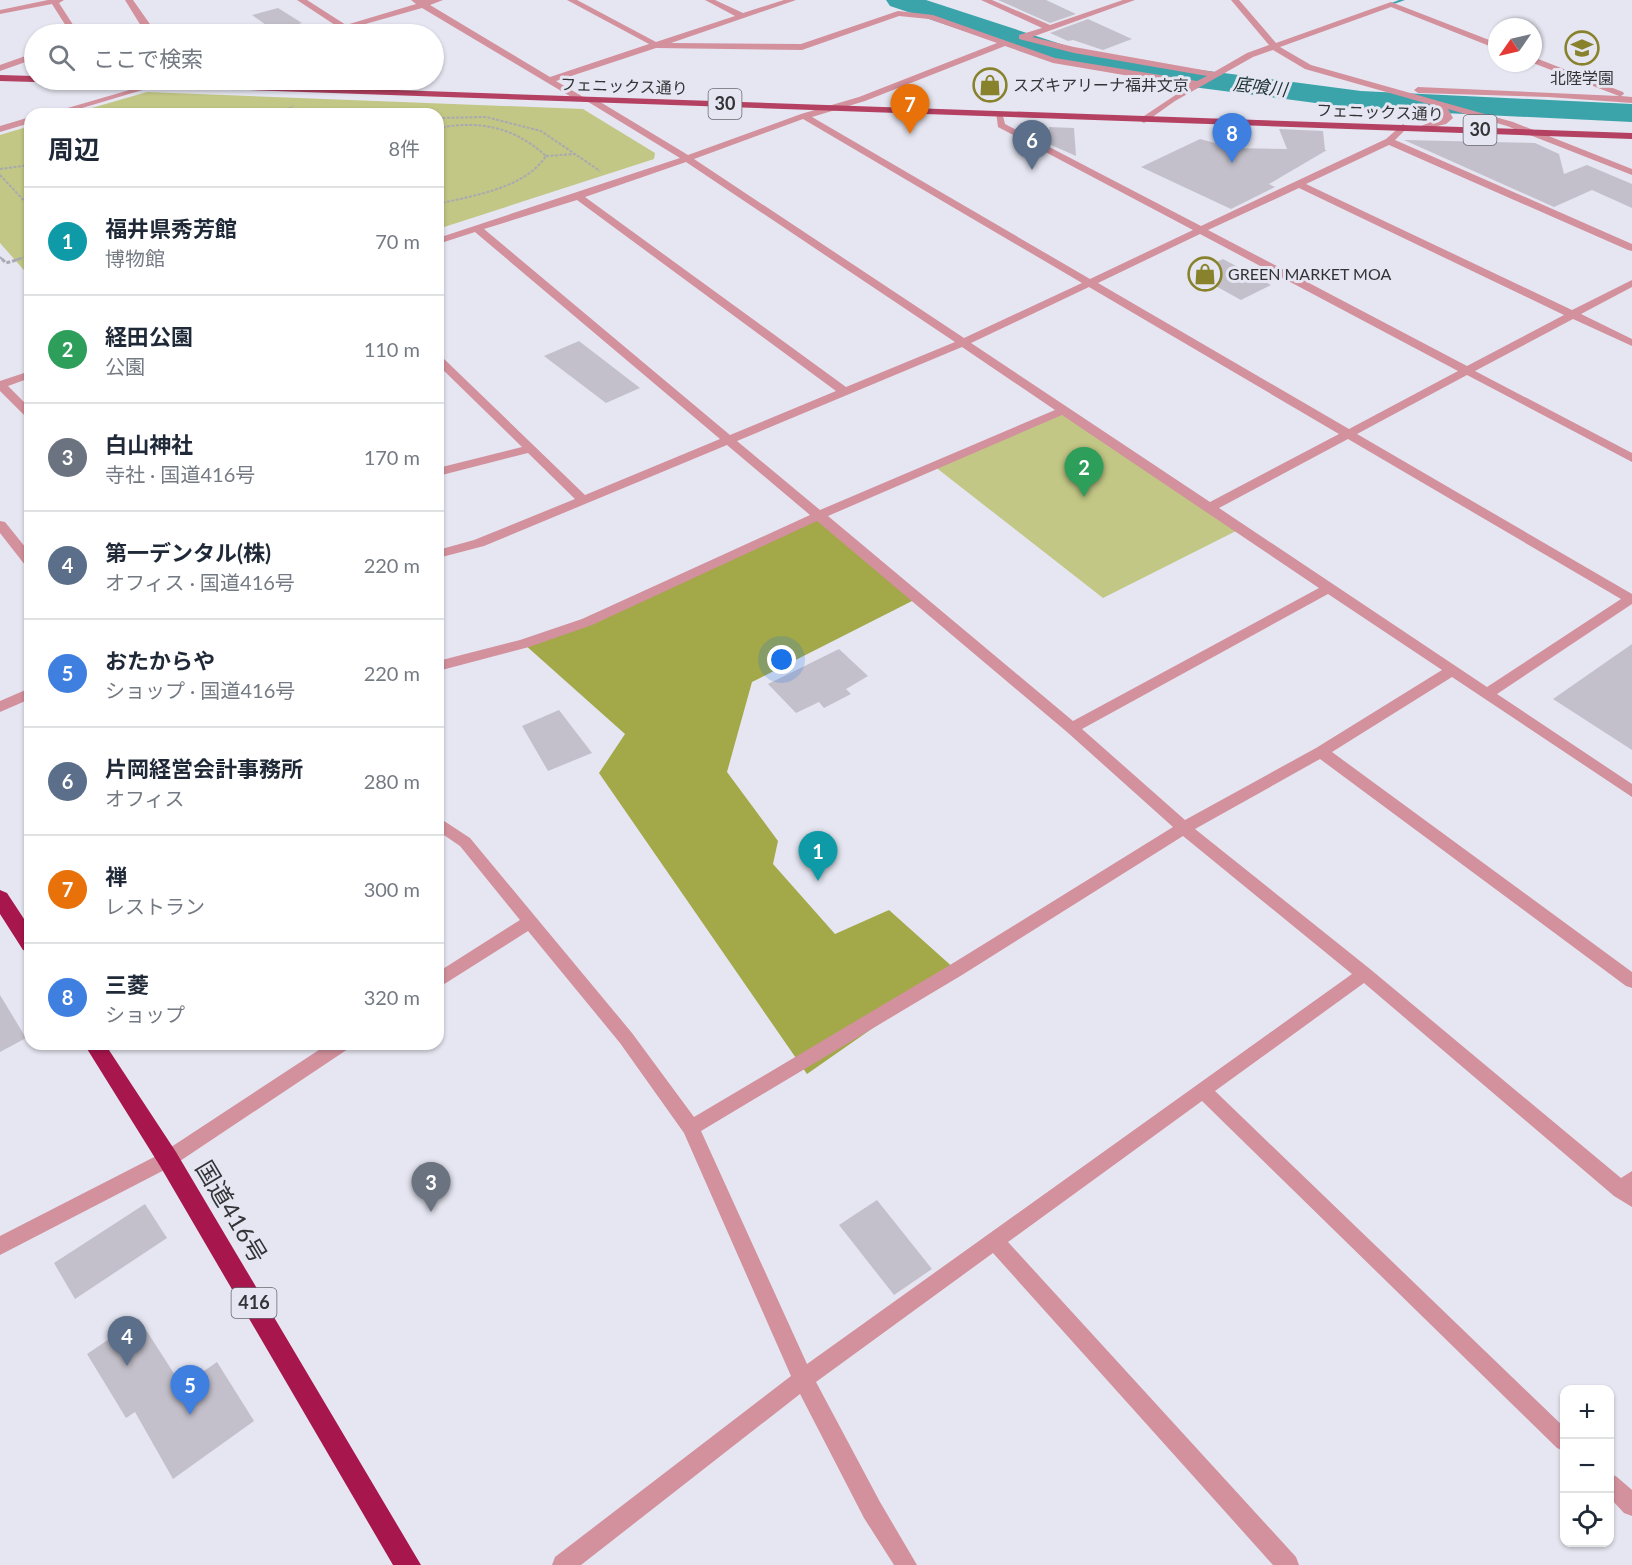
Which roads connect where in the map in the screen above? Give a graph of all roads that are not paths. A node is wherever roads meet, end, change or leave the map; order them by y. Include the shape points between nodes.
1 (129, 0) edge
2 (301, 0) edge
3 (440, 0) edge
4 (571, 0) edge
5 (709, 0) edge
6 (792, 0) edge
7 (985, 0) edge
8 (1131, 0) edge
9 (1234, 0) edge
10 (57, 1) edge
11 (419, 2) edge
12 (0, 12) edge
13 (742, 16) junction
14 (70, 24) edge
15 (144, 24) edge
16 (339, 24) edge
17 (356, 24) edge
18 (1050, 28) junction
19 (1488, 42) edge
20 (1004, 44) junction
21 (656, 45) junction
22 (1273, 45) junction
23 (24, 60) edge
24 (1542, 64) edge
25 (0, 68) edge
26 (1213, 74) junction
27 (0, 78) edge
28 (24, 79) edge
29 (549, 80) junction
30 (1196, 84) junction
31 (135, 90) edge
32 (376, 90) edge
33 (1392, 90) junction
34 (585, 99) junction
35 (1632, 99) edge
36 (1432, 100) junction
37 (73, 108) edge
38 (832, 108) junction
39 (999, 114) junction
40 (804, 116) junction
41 (1144, 120) junction
42 (24, 122) edge
43 (1403, 127) junction
44 (1424, 128) junction
45 (0, 129) edge
46 (1537, 133) junction
47 (1632, 136) edge
48 (1389, 141) junction
49 (687, 158) junction
50 (1632, 172) edge
51 (1299, 184) junction
52 (578, 196) junction
53 (476, 228) junction
54 (1201, 230) junction
55 (444, 239) edge
56 (1632, 248) edge
57 (1093, 283) junction
58 (1632, 283) edge
59 (1571, 314) junction
60 (963, 343) junction
61 (1632, 344) edge
62 (444, 365) edge
63 (1466, 370) junction
64 (24, 376) edge
65 (0, 385) edge
66 (845, 392) junction
67 (24, 409) edge
68 (1062, 411) junction
69 (1346, 433) junction
70 (730, 441) junction
71 (529, 449) junction
72 (1632, 458) edge
73 (444, 470) edge
74 (583, 500) junction
75 (1209, 508) junction
76 (818, 516) junction
77 (0, 525) edge
78 (444, 552) edge
79 (24, 555) edge
80 (1330, 587) junction
81 (1631, 599) edge
82 (444, 664) edge
83 (1451, 671) junction
84 (1486, 694) junction
85 (24, 696) edge
86 (0, 707) edge
87 (1072, 728) junction
88 (1321, 752) junction
89 (1632, 791) edge
90 (444, 828) edge
91 (1184, 828) junction
92 (0, 898) edge
93 (529, 922) junction
94 (24, 935) edge
95 (1364, 974) junction
96 (444, 977) edge
97 (1632, 981) edge
98 (98, 1050) edge
99 (333, 1050) edge
100 (1202, 1090) junction
101 (691, 1128) junction
102 (168, 1159) junction
103 (1628, 1189) edge
104 (994, 1241) junction
105 (0, 1246) edge
106 (803, 1379) junction
107 (1562, 1439) edge
108 (1614, 1488) edge
109 (1632, 1505) edge
110 (408, 1565) edge
111 (563, 1565) edge
112 (906, 1565) edge
113 (1288, 1565) edge

1 - 15 street
2 - 16 street
3 - 11 street
4 - 21 street
5 - 13 street
6 - 13 street
7 - 18 street
8 - 18 street
9 - 22 street
10 - 12 street
10 - 14 street
11 - 17 street
11 - 29 street
13 - 21 street
18 - 26 street via 1022,37
19 - 22 street via 1391,4
20 - 21 street via 930,17 898,13 802,47
20 - 30 street via 1087,67
20 - 38 street
21 - 29 street
22 - 26 street
22 - 33 street via 1314,70
23 - 25 street
24 - 35 street
26 - 30 street
27 - 28 main road
29 - 34 street
30 - 41 street
31 - 37 street
32 - 34 main road, フェニックス通り / 30
33 - 35 street
33 - 36 street
34 - 38 main road, フェニックス通り / 30
34 - 49 street
36 - 44 street via 1448,118
36 - 46 street
38 - 39 main road, フェニックス通り / 30
38 - 40 street
39 - 41 main road, フェニックス通り / 30
39 - 54 street via 1001,125
40 - 49 street
40 - 57 street
41 - 43 main road, フェニックス通り / 30
42 - 45 street
43 - 44 main road, フェニックス通り / 30
43 - 48 street
44 - 46 main road, フェニックス通り / 30
46 - 47 main road, フェニックス通り / 30
46 - 50 street
48 - 51 street
48 - 56 street
49 - 52 street
49 - 60 street
51 - 54 street
51 - 59 street
52 - 53 street
52 - 66 street
53 - 55 street
53 - 70 street
54 - 57 street
54 - 63 street
57 - 60 street
57 - 69 street
58 - 59 street
59 - 61 street
59 - 63 street
60 - 66 street
60 - 68 street
62 - 71 street
63 - 69 street
63 - 72 street
64 - 65 street
65 - 67 street
66 - 70 street
68 - 75 street
68 - 76 street
69 - 75 street
69 - 81 street
70 - 74 street
70 - 76 street
71 - 73 street
71 - 74 street
74 - 78 street via 479,543
75 - 80 street
76 - 82 street via 587,622 524,644
76 - 87 street
77 - 79 street
80 - 83 street
80 - 87 street
81 - 84 street
83 - 84 street
83 - 88 street
84 - 89 street
85 - 86 street
87 - 91 street
88 - 91 street
88 - 97 street
90 - 93 street via 465,842
91 - 95 street
91 - 101 street
92 - 94 highway
93 - 96 street
93 - 101 street via 626,1038
95 - 100 street
95 - 103 street
98 - 102 highway, 国道416号 / 416
99 - 102 street
100 - 104 street
100 - 107 street
101 - 106 street
102 - 105 street
102 - 110 highway, 国道416号 / 416
104 - 106 street
104 - 113 street
106 - 111 street
106 - 112 street via 872,1510
108 - 109 street

